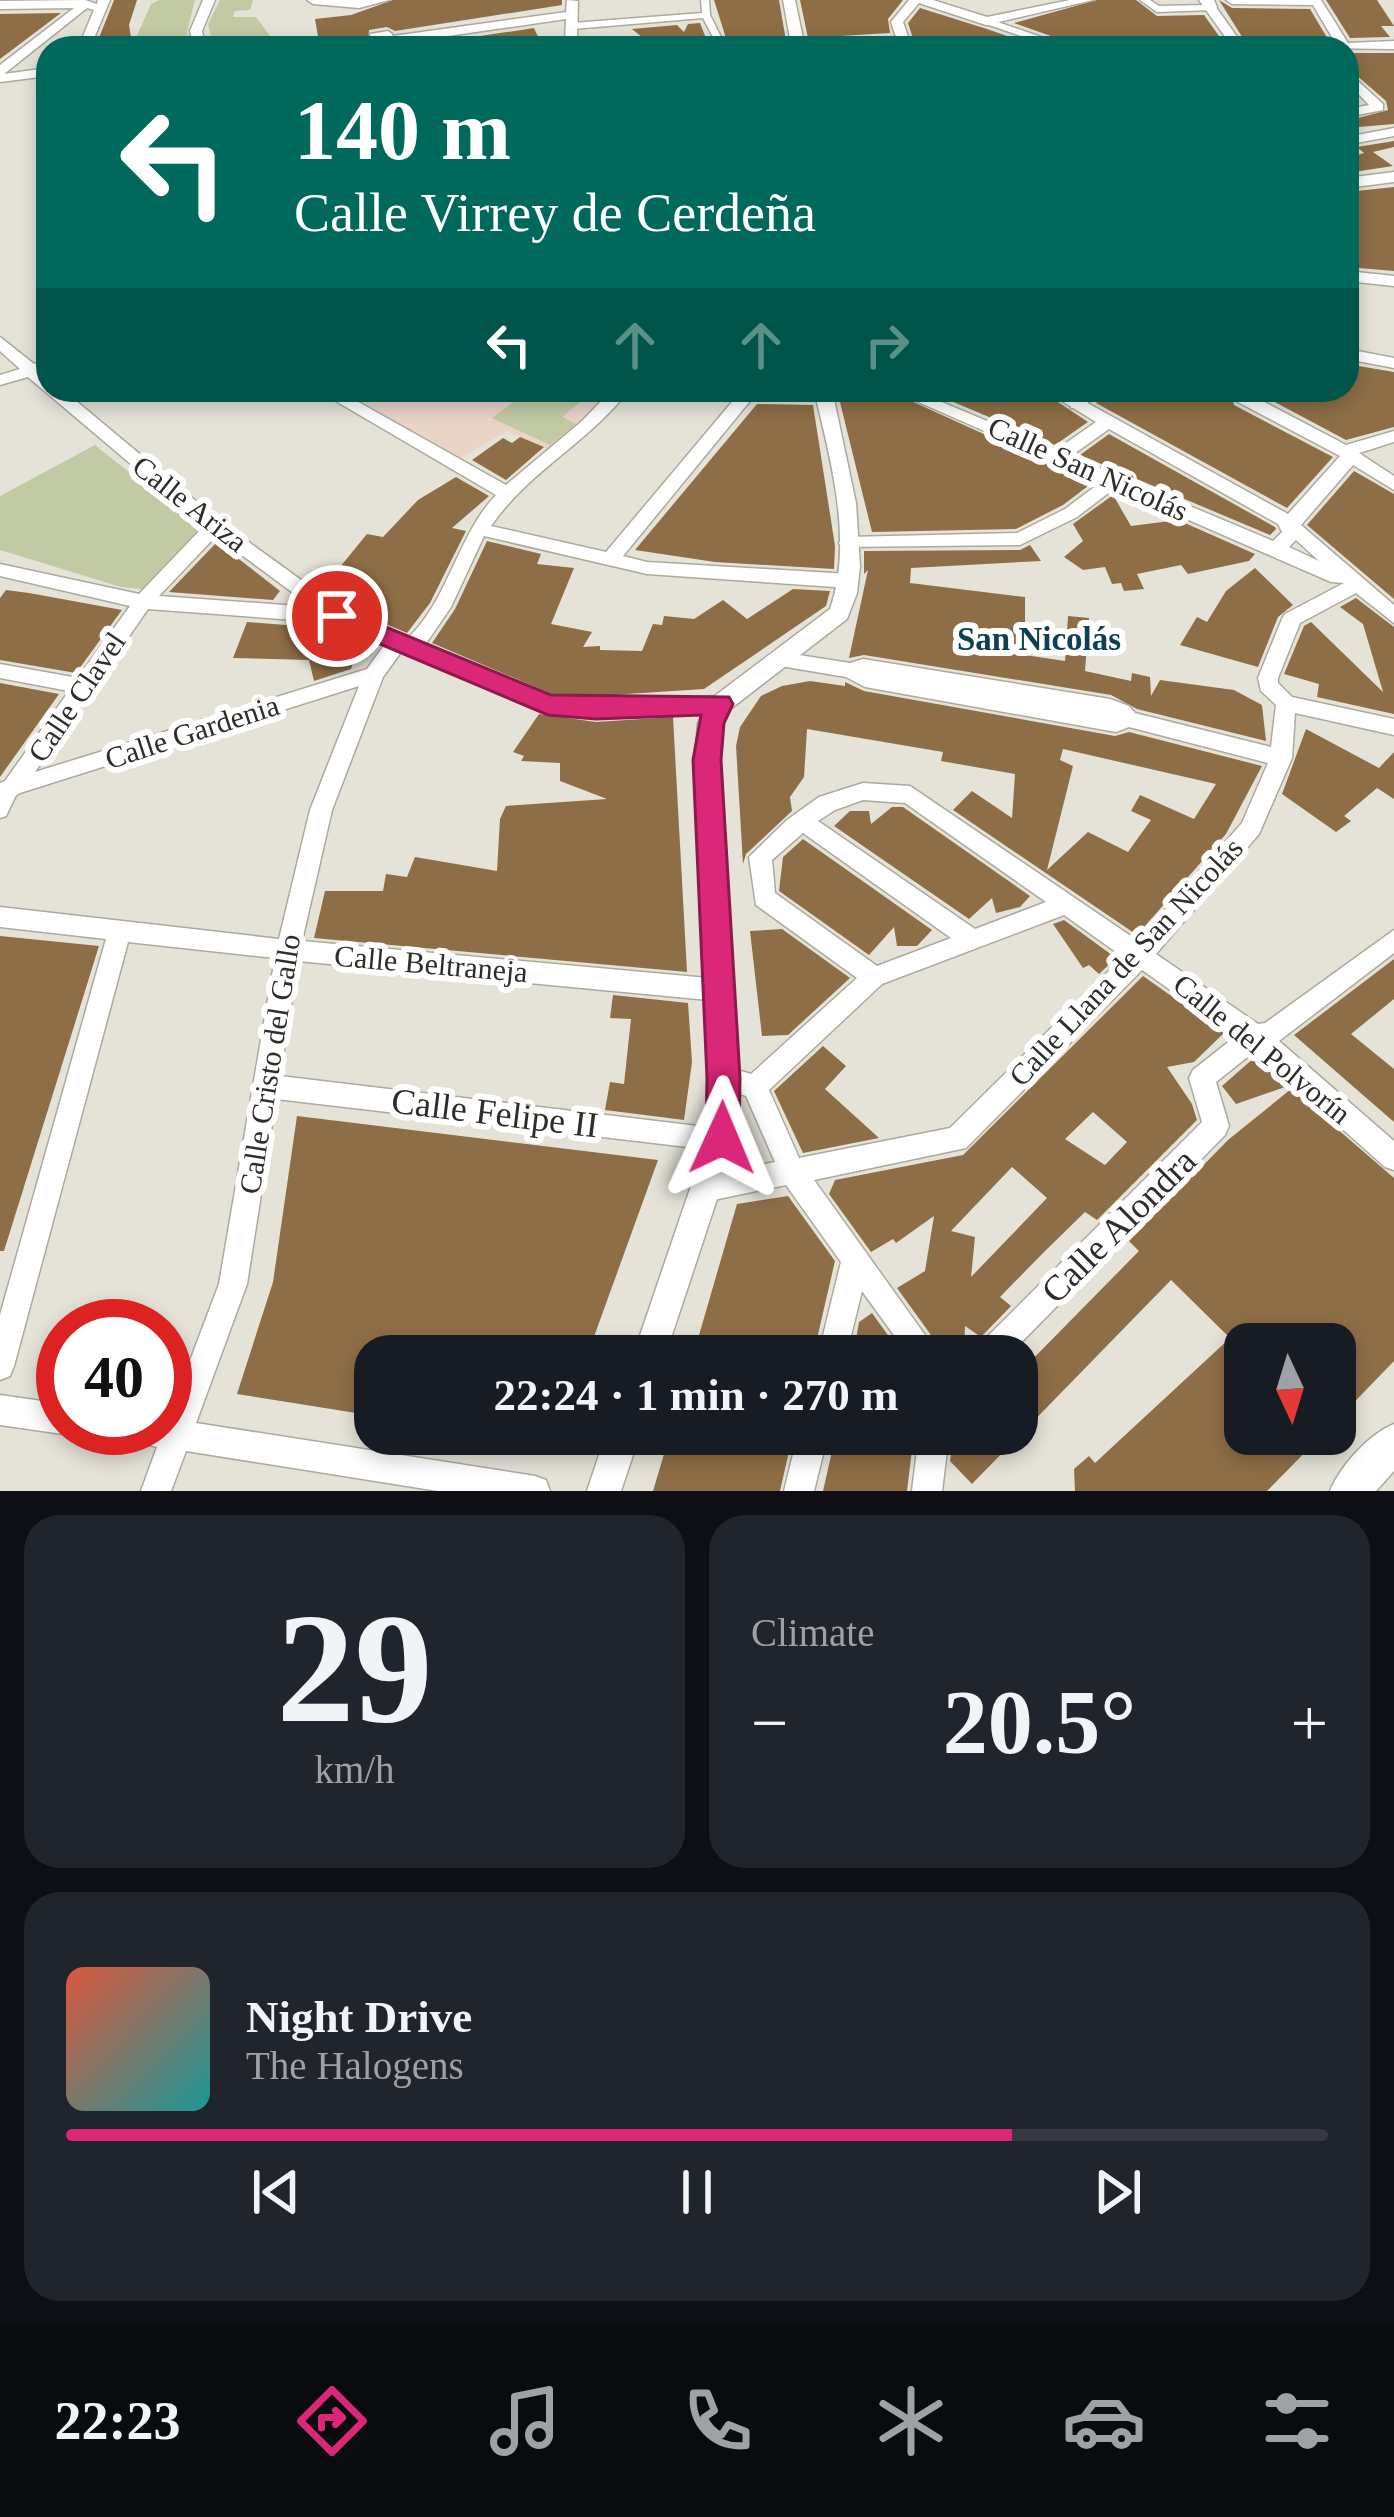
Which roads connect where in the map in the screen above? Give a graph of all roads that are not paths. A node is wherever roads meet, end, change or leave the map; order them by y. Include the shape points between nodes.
1 (209, 0) edge
2 (303, 0) edge
3 (382, 0) edge
4 (705, 0) edge
5 (789, 0) edge
6 (923, 0) edge
7 (1087, 0) edge
8 (1147, 0) edge
9 (1232, 0) edge
10 (324, 1) edge
11 (1316, 1) edge
12 (91, 3) edge
13 (1208, 3) edge
14 (0, 5) edge
15 (573, 13) edge
16 (706, 15) junction
17 (986, 21) junction
18 (49, 36) edge
19 (86, 36) edge
20 (197, 36) edge
21 (391, 36) edge
22 (419, 36) edge
23 (716, 36) edge
24 (794, 36) edge
25 (901, 36) edge
26 (1029, 36) edge
27 (1231, 36) edge
28 (1338, 36) edge
29 (1394, 45) edge
30 (1359, 46) edge
31 (36, 47) edge
32 (36, 73) edge
33 (0, 75) edge
34 (1359, 87) edge
35 (1359, 110) edge
36 (1394, 132) edge
37 (1359, 138) edge
38 (1394, 177) edge
39 (1359, 181) edge
40 (1359, 277) edge
41 (1394, 281) edge
42 (0, 341) edge
43 (1359, 356) edge
44 (1394, 363) edge
45 (36, 366) edge
46 (36, 369) edge
47 (0, 380) edge
48 (67, 402) edge
49 (346, 402) edge
50 (609, 402) edge
51 (741, 402) edge
52 (825, 402) edge
53 (927, 402) edge
54 (1071, 402) edge
55 (1081, 402) edge
56 (1251, 402) edge
57 (1076, 405) junction
58 (1108, 422) junction
59 (1394, 436) edge
60 (1350, 455) junction
61 (1058, 457) junction
62 (1113, 481) junction
63 (1394, 484) edge
64 (507, 493) junction
65 (215, 526) junction
66 (1292, 526) junction
67 (479, 529) junction
68 (848, 543) junction
69 (1276, 549) junction
70 (609, 561) junction
71 (2, 574) edge
72 (849, 581) junction
73 (1355, 585) junction
74 (142, 602) junction
75 (337, 616) junction
76 (1394, 616) edge
77 (403, 645) junction
78 (780, 658) junction
79 (0, 671) edge
80 (374, 674) junction
81 (85, 687) junction
82 (1286, 703) junction
83 (720, 704) junction
84 (1394, 728) edge
85 (1281, 758) junction
86 (3, 798) edge
87 (802, 821) junction
88 (1068, 904) junction
89 (0, 917) edge
90 (118, 932) junction
91 (971, 939) junction
92 (1394, 940) edge
93 (288, 949) junction
94 (1142, 955) junction
95 (874, 977) junction
96 (719, 990) junction
97 (1255, 1036) junction
98 (724, 1078) junction
99 (268, 1086) junction
100 (755, 1088) junction
101 (722, 1138) junction
102 (1394, 1158) edge
103 (794, 1174) junction
104 (704, 1190) junction
105 (855, 1262) junction
106 (656, 1335) edge
107 (837, 1335) edge
108 (910, 1335) edge
109 (1009, 1335) edge
110 (0, 1366) edge
111 (192, 1396) edge
112 (0, 1410) edge
113 (36, 1415) edge
114 (192, 1437) edge
115 (1394, 1443) edge
116 (170, 1455) edge
117 (615, 1455) edge
118 (808, 1455) edge
119 (931, 1455) edge
120 (156, 1491) edge
121 (535, 1491) edge
122 (604, 1491) edge
123 (799, 1491) edge
124 (927, 1491) edge
125 (1349, 1491) edge

1 - 20 street
2 - 10 street
3 - 10 street
3 - 21 street
4 - 16 street
5 - 24 street
6 - 17 street
6 - 25 street via 897,22
7 - 17 street
8 - 13 street via 1157,9
9 - 11 street
11 - 28 street
12 - 14 street
12 - 18 street
12 - 19 street
13 - 27 street
15 - 16 street
15 - 22 street
16 - 23 street
17 - 26 street
29 - 30 street
31 - 33 street
32 - 33 street
34 - 35 street via 1378,106
36 - 37 street
38 - 39 street
40 - 41 street
42 - 45 street, Calle Ariza
43 - 44 street
46 - 47 street
48 - 65 street, Calle Ariza
49 - 64 street
50 - 64 street, Calle Cristo del Gallo
51 - 70 street
52 - 68 street
53 - 61 street, Calle San Nicolás
54 - 57 street
55 - 57 street
56 - 60 street
57 - 58 street
58 - 61 street
58 - 66 street
59 - 60 street
60 - 63 street
60 - 66 street
61 - 62 street, Calle San Nicolás
62 - 68 street via 1020,539
62 - 69 street, Calle San Nicolás
64 - 67 street, Calle Cristo del Gallo
65 - 74 street, Calle Clavel
65 - 75 street, Calle Ariza
66 - 69 street
66 - 73 street
67 - 70 street
67 - 77 street, Calle Cristo del Gallo via 427,634
68 - 72 street
69 - 73 street, Calle San Nicolás
70 - 72 street
71 - 74 street
72 - 78 street via 839,613
73 - 76 street
73 - 82 street, Calle Llana de San Nicolás via 1292,619 1268,678
74 - 75 street
74 - 81 street, Calle Clavel
75 - 77 street, Calle Ariza
77 - 80 street, Calle Cristo del Gallo
77 - 83 street, Calle Ariza via 548,705
78 - 83 street
78 - 85 street via 1110,707 1128,719
79 - 81 street
80 - 86 street, Calle Gardenia
80 - 93 street, Calle Cristo del Gallo via 321,810
81 - 86 street, Calle Clavel
82 - 84 street
82 - 85 street, Calle Llana de San Nicolás
83 - 96 street via 707,737
85 - 94 street, Calle Llana de San Nicolás via 1251,828
87 - 88 street, Calle del Polvorín via 837,795 870,789 910,796
87 - 91 street
87 - 95 street, Calle del Polvorín via 760,857 764,898
88 - 91 street
88 - 94 street, Calle del Polvorín
89 - 90 street, Calle Beltraneja
90 - 93 street, Calle Beltraneja
90 - 110 street
91 - 95 street
92 - 97 street via 1271,1034
93 - 96 street, Calle Beltraneja
93 - 99 street, Calle Cristo del Gallo
94 - 97 street, Calle del Polvorín
94 - 103 street, Calle Llana de San Nicolás via 957,1139
95 - 100 street
96 - 98 street
97 - 102 street, Calle del Polvorín
97 - 109 street, Calle Alondra via 1202,1078 1216,1126
98 - 100 street
98 - 101 street
99 - 101 street, Calle Felipe II
99 - 111 street, Calle Cristo del Gallo via 233,1283
100 - 103 street
101 - 104 street
103 - 104 street, Calle Llana de San Nicolás
103 - 105 street
104 - 106 street
105 - 107 street
105 - 108 street
112 - 113 street
114 - 121 street
115 - 125 main road
116 - 120 street, Calle Cristo del Gallo
117 - 122 street
118 - 123 street
119 - 124 street

